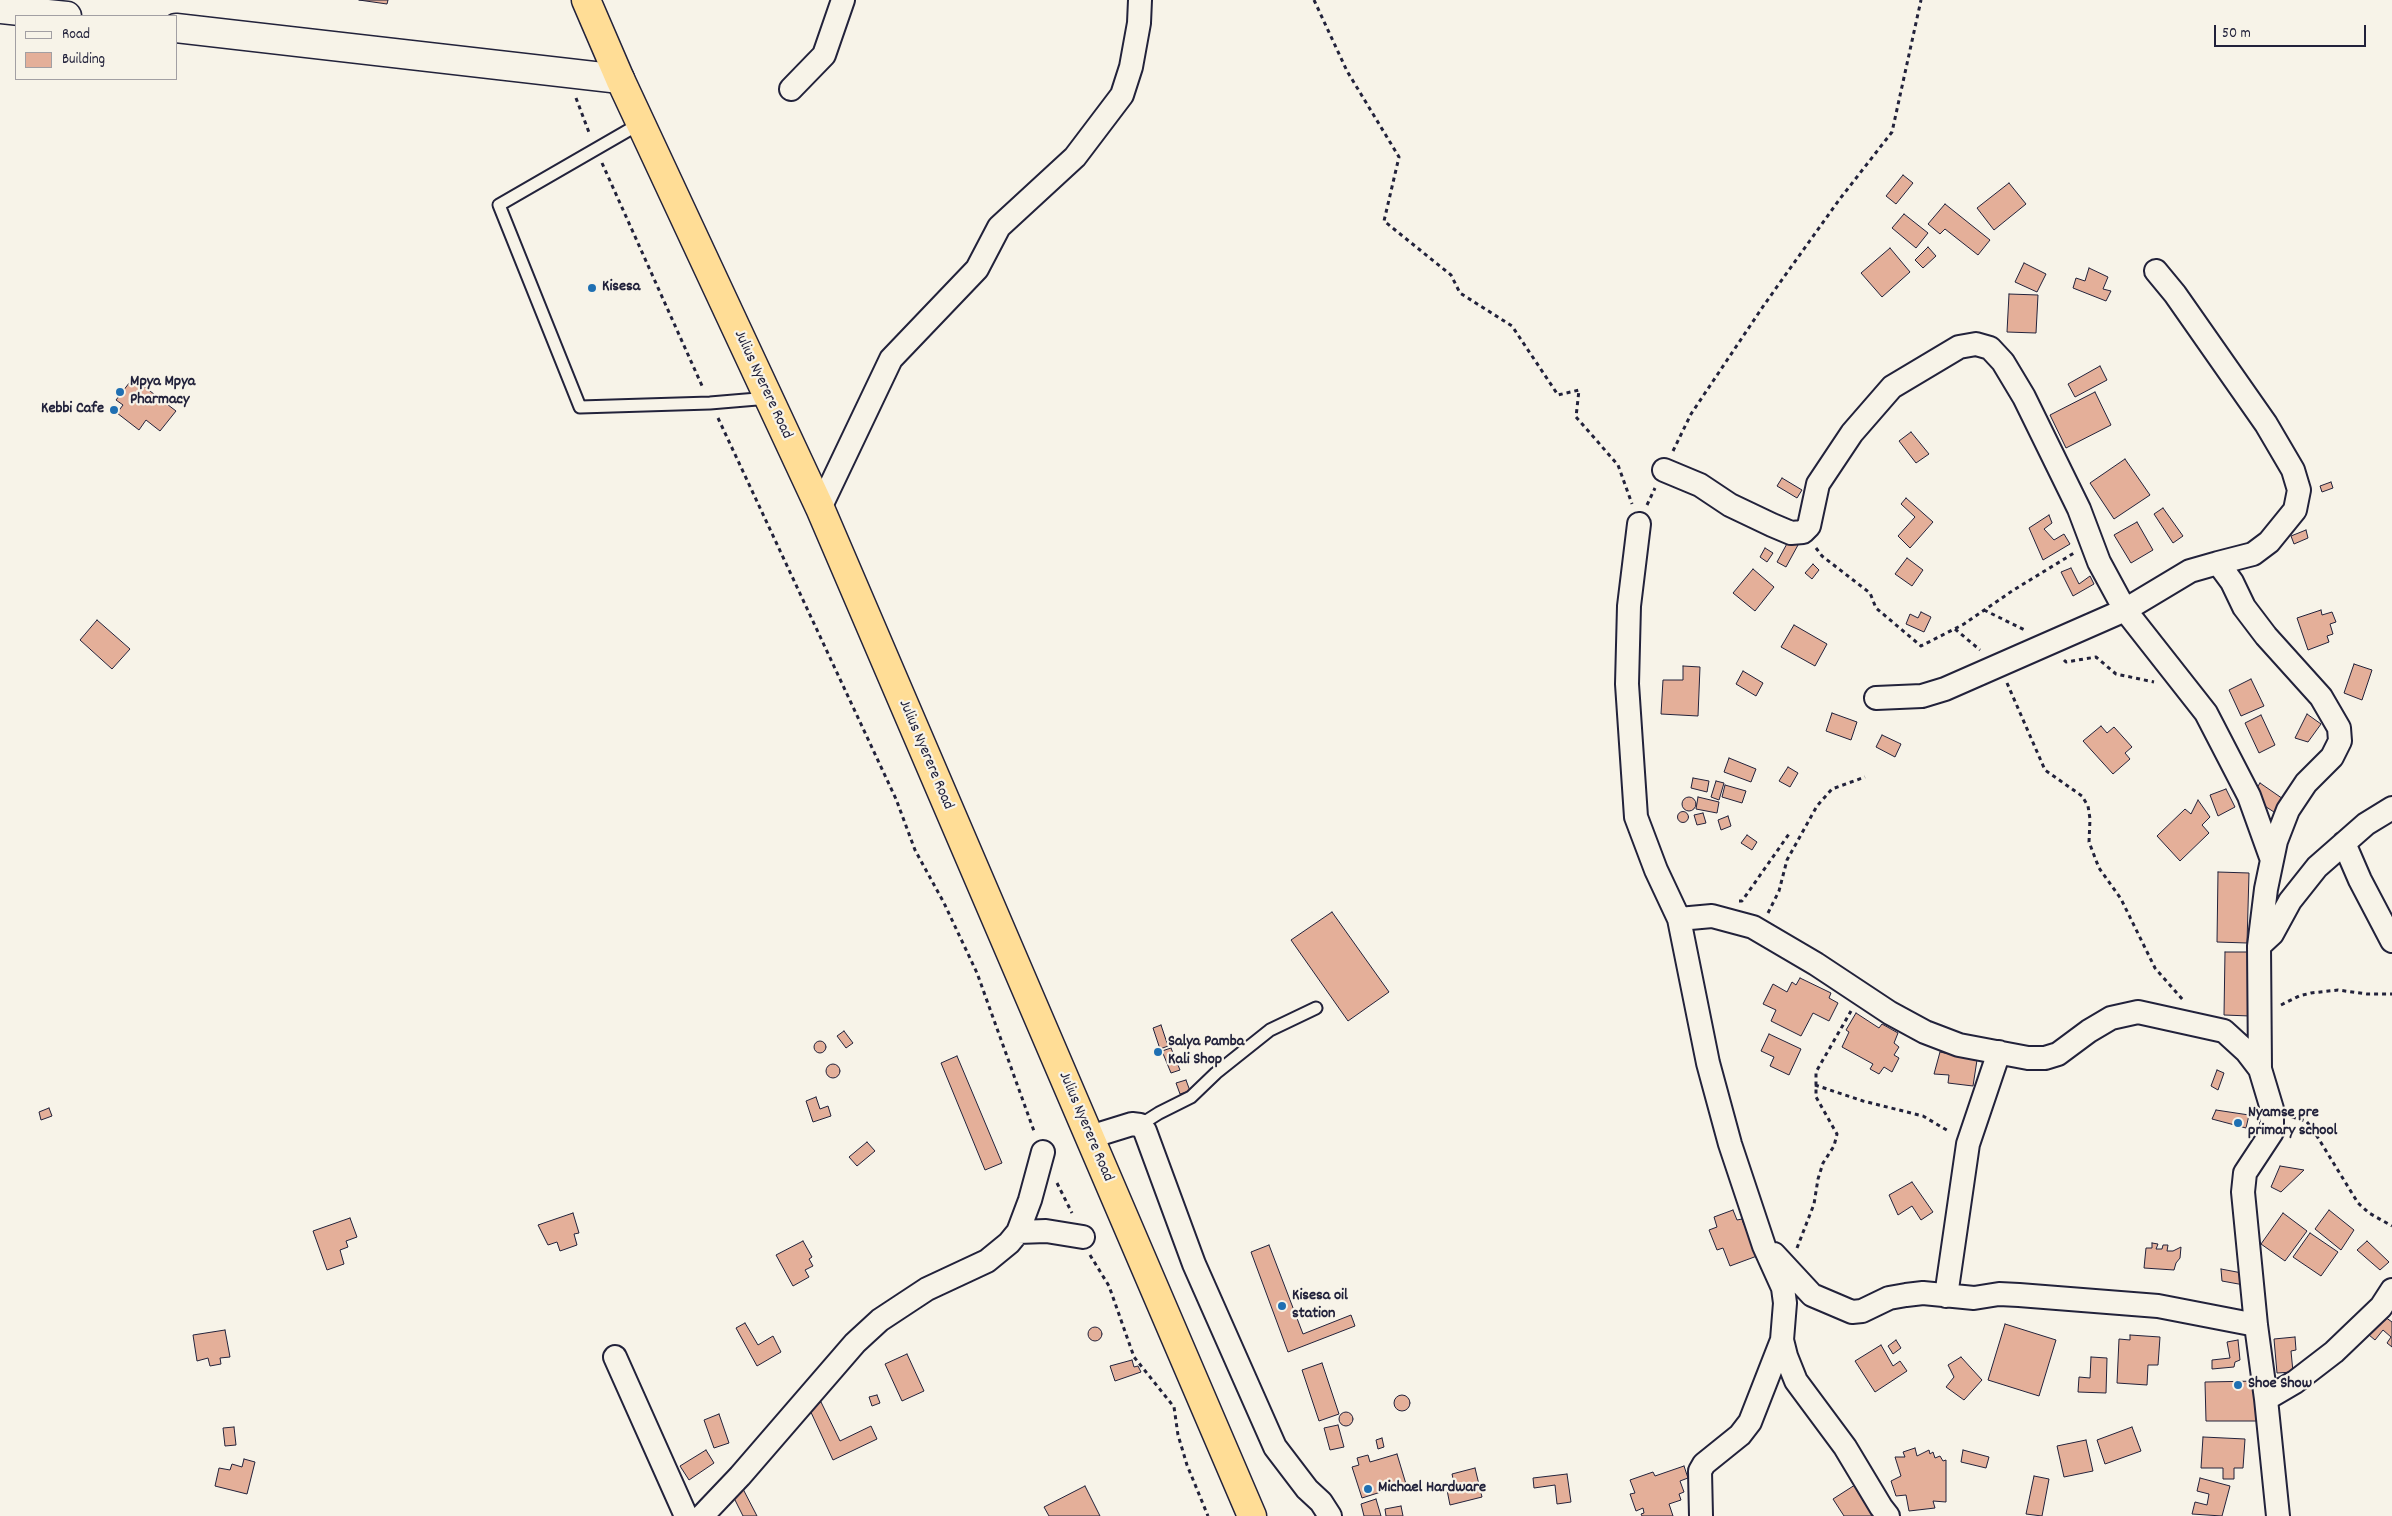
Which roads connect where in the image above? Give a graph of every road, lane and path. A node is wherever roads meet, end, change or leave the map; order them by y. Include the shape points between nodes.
1 (586, 0) edge
2 (843, 0) edge
3 (1140, 0) edge
4 (1314, 0) edge
5 (1921, 0) edge
6 (0, 9) edge
7 (57, 15) edge
8 (178, 28) edge
9 (566, 72) junction
10 (620, 79) junction
11 (791, 89) dead end
12 (641, 123) junction
13 (595, 149) junction
14 (2156, 271) dead end
15 (769, 398) junction
16 (710, 403) junction
17 (1664, 470) junction
18 (820, 508) junction
19 (1638, 524) junction
20 (1803, 532) junction
21 (2092, 543) junction
22 (2218, 563) junction
23 (1984, 610) junction
24 (2126, 610) junction
25 (1955, 629) junction
26 (2052, 643) junction
27 (2000, 666) junction
28 (2187, 689) junction
29 (1876, 698) dead end
30 (1865, 777) dead end
31 (2392, 808) edge
32 (1789, 834) dead end
33 (2344, 843) junction
34 (2272, 860) junction
35 (1733, 900) dead end
36 (1679, 919) junction
37 (1753, 927) junction
38 (2392, 941) edge
39 (2259, 946) junction
40 (1861, 994) junction
41 (2392, 994) edge
42 (1316, 1008) dead end
43 (2260, 1015) junction
44 (2204, 1025) junction
45 (1999, 1052) junction
46 (2260, 1069) junction
47 (1815, 1085) junction
48 (2273, 1122) junction
49 (1140, 1125) junction
50 (1090, 1137) junction
51 (1968, 1144) junction
52 (1042, 1152) junction
53 (2392, 1226) edge
54 (1018, 1232) junction
55 (1083, 1237) junction
56 (1764, 1246) junction
57 (1789, 1270) junction
58 (2392, 1290) edge
59 (1946, 1296) junction
60 (2256, 1325) junction
61 (1782, 1340) junction
62 (614, 1357) dead end
63 (2266, 1399) junction
64 (686, 1516) edge
65 (702, 1516) edge
66 (1208, 1516) edge
67 (1252, 1516) edge
68 (1330, 1516) edge
69 (1701, 1516) edge
70 (1888, 1516) edge
71 (2278, 1516) edge

1 - 10 highway, Julius Nyerere Road
2 - 11 street via 824,55
3 - 18 street via 1134,50 1122,95 1075,157 999,227 977,269 891,359
4 - 19 path via 1346,71 1399,157 1384,221 1451,275 1460,293 1512,326 1558,395 1579,390 1576,417 1618,465
5 - 17 path via 1892,132 1764,305 1691,414
6 - 7 street
8 - 9 street
9 - 10 street
9 - 13 path
10 - 12 highway, Julius Nyerere Road
12 - 13 lane
12 - 15 highway, Julius Nyerere Road
13 - 16 path
13 - 16 lane via 499,205 580,407
14 - 22 street via 2266,424 2293,470 2299,490 2295,510 2269,542 2253,554
15 - 16 lane
15 - 18 highway, Julius Nyerere Road
16 - 52 path via 896,799 915,850 977,973
17 - 19 path
17 - 20 street via 1700,485 1730,505 1772,526 1791,533
18 - 50 highway, Julius Nyerere Road
19 - 36 street via 1629,606 1627,684 1636,818
20 - 21 street via 1809,526 1818,484 1852,433 1892,387 1959,347 1976,344 1990,348 2003,362 2024,397 2079,509
20 - 25 path via 1822,556 1870,593 1876,608 1922,646
21 - 23 path
21 - 24 street
22 - 24 street via 2190,571
22 - 34 street via 2244,607 2321,697 2339,728 2340,741 2332,756 2306,783 2288,810
23 - 25 path
23 - 26 path
24 - 26 street
24 - 28 street
25 - 27 path
26 - 27 street
26 - 28 path via 2066,662 2096,657 2116,674
27 - 29 street via 1922,696
27 - 44 path via 2045,770 2082,796 2088,806 2089,842 2098,868 2121,899 2155,968
28 - 34 street via 2206,713 2249,796
30 - 37 path via 1832,789 1817,806 1787,860 1770,911
31 - 33 street
32 - 35 path via 1742,901
33 - 38 street
33 - 39 street via 2317,867 2290,901 2272,934
34 - 39 street
36 - 37 street via 1712,916
36 - 56 street via 1708,1063 1730,1144
37 - 40 street
39 - 43 street
40 - 45 street via 1925,1032 1959,1045
40 - 47 path via 1816,1072
41 - 43 path via 2338,990 2311,993
42 - 49 lane via 1270,1030 1191,1097
43 - 46 street
44 - 45 street via 2138,1012 2111,1018 2058,1054 2045,1058
44 - 46 street via 2224,1031
45 - 51 street
46 - 48 street via 2271,1103
47 - 51 path via 1923,1116
47 - 57 path via 1818,1103 1837,1134 1834,1146 1823,1162 1814,1204
48 - 53 path via 2288,1116 2306,1121 2358,1203 2369,1214
48 - 60 street via 2266,1143 2245,1173 2243,1192
49 - 50 street via 1126,1125
49 - 68 street via 1194,1264 1275,1447
50 - 67 highway, Julius Nyerere Road
51 - 59 street
52 - 54 street
52 - 55 path
54 - 55 street via 1046,1231
54 - 65 street via 987,1261 927,1289 880,1320
55 - 66 path via 1109,1286 1134,1357 1174,1407 1187,1465
56 - 57 street
56 - 61 street via 1783,1288
57 - 59 street via 1812,1295 1852,1312 1906,1295
58 - 63 street via 2381,1307 2334,1352 2295,1382
59 - 60 street via 1974,1298 2000,1294 2158,1306
60 - 63 street
61 - 69 street via 1750,1422 1700,1471
61 - 70 street via 1796,1381 1845,1447
62 - 64 street
63 - 71 street

